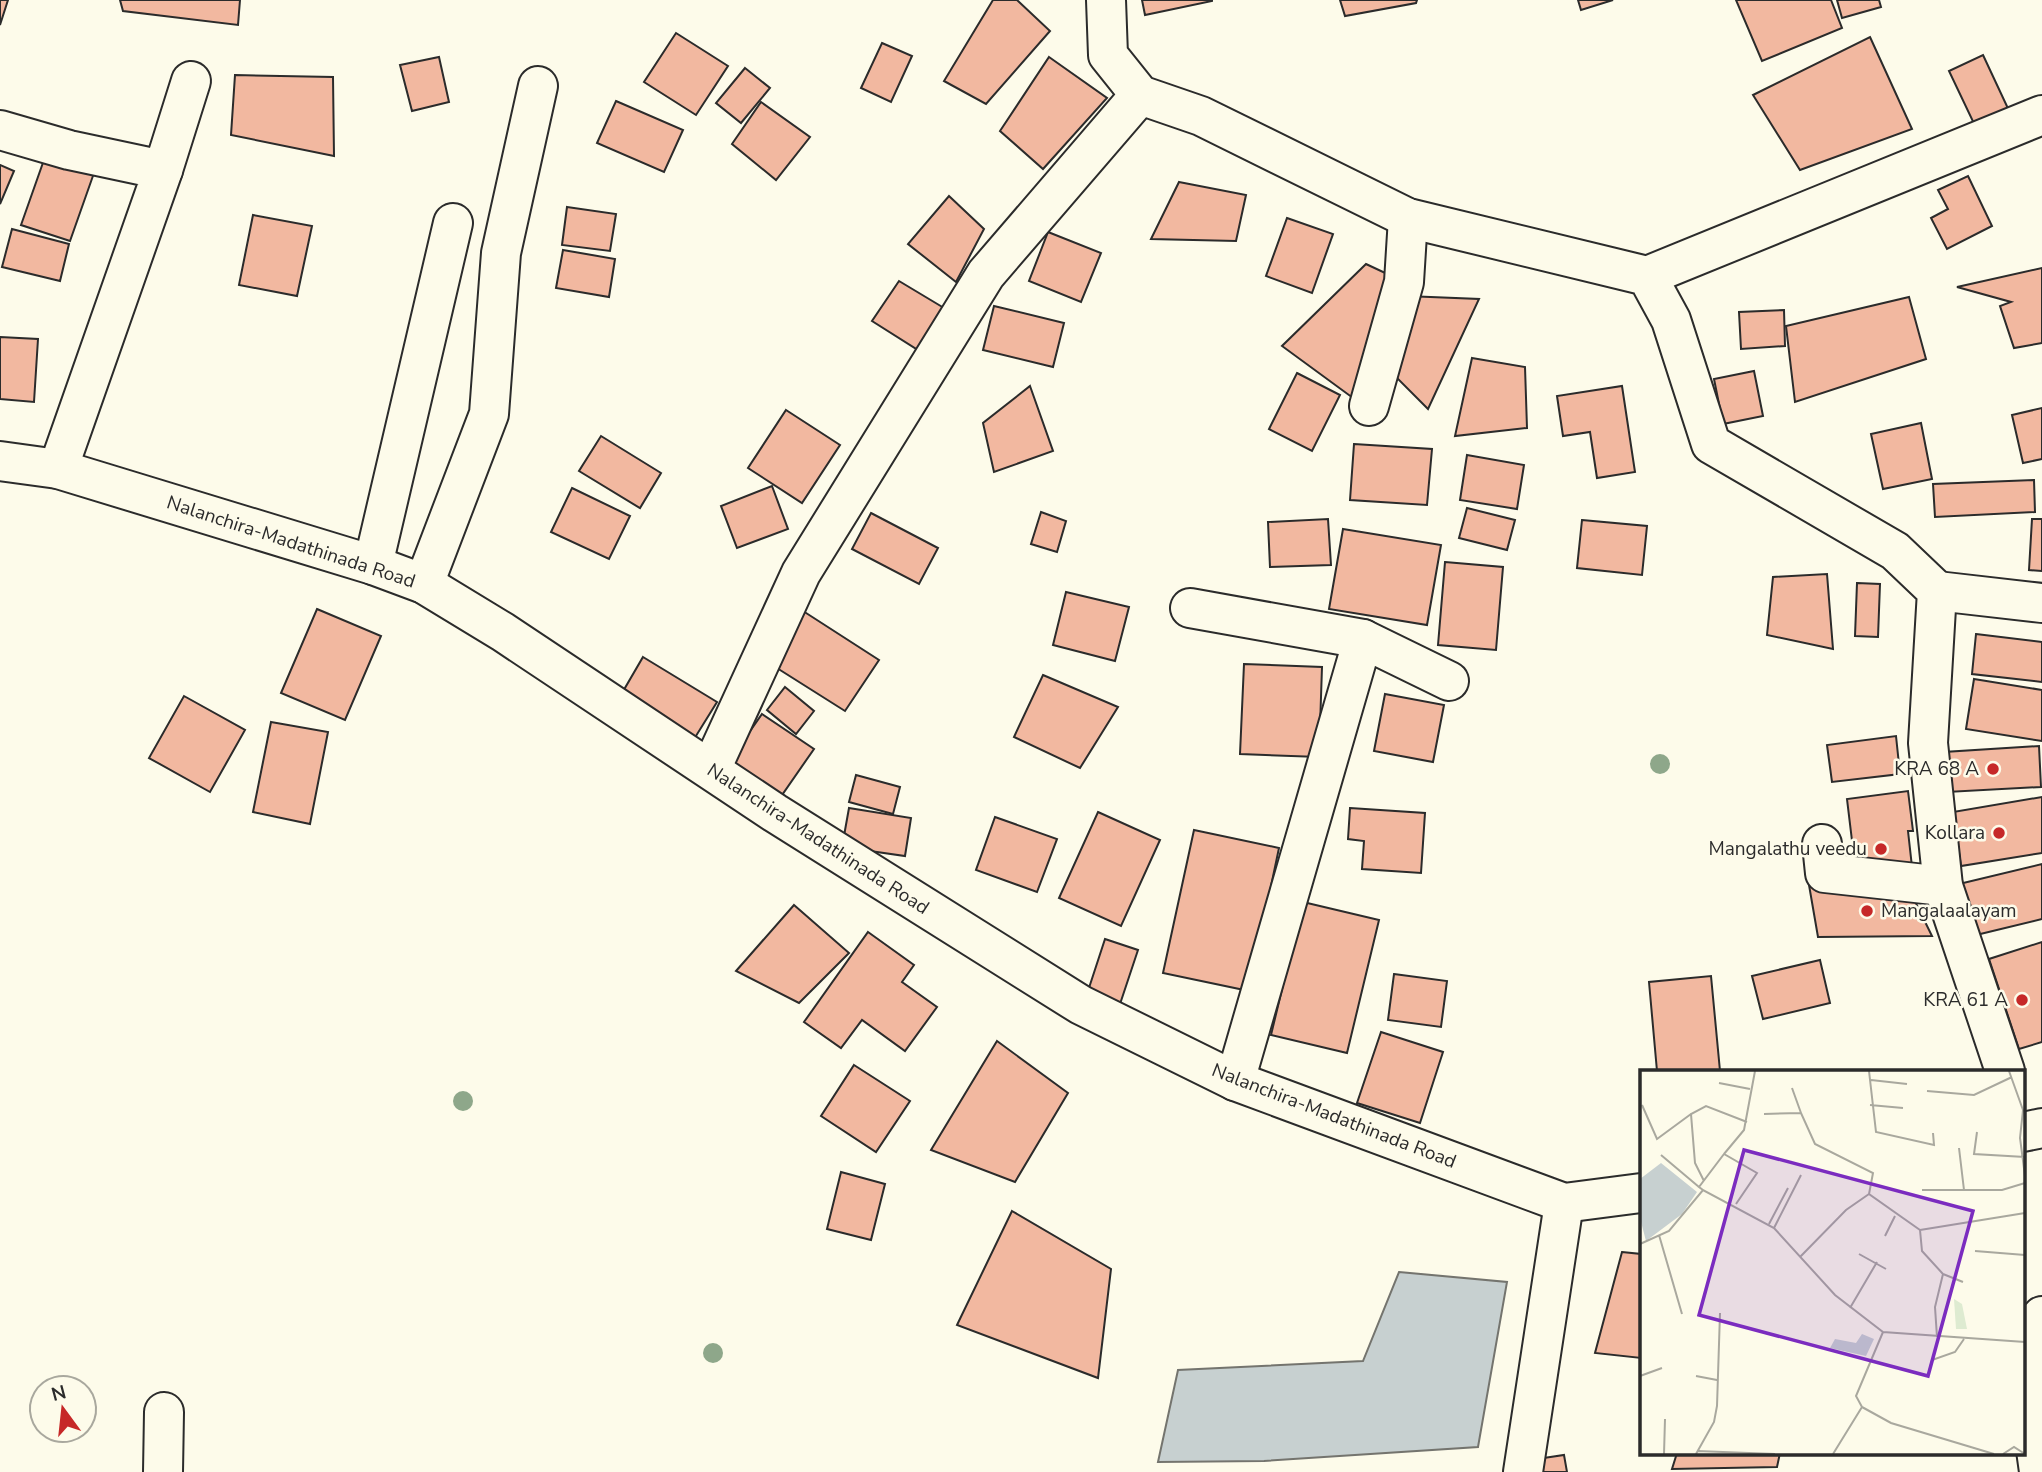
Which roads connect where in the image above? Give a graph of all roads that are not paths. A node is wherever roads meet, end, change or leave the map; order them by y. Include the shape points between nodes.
1 (1106, 0) edge
2 (191, 81) dead end
3 (538, 86) dead end
4 (1140, 95) junction
5 (2042, 115) edge
6 (0, 130) edge
7 (163, 170) junction
8 (1408, 218) junction
9 (453, 223) dead end
10 (1647, 276) junction
11 (1369, 406) dead end
12 (0, 461) edge
13 (58, 469) junction
14 (373, 565) junction
15 (424, 584) junction
16 (1937, 591) junction
17 (2042, 603) edge
18 (1190, 608) dead end
19 (1363, 639) junction
20 (1449, 681) dead end
21 (710, 769) junction
22 (1822, 844) dead end
23 (1943, 887) junction
24 (2005, 1070) edge
25 (1235, 1081) junction
26 (2042, 1128) edge
27 (2024, 1132) edge
28 (1640, 1193) edge
29 (1564, 1203) junction
30 (2042, 1316) edge
31 (164, 1412) dead end
32 (163, 1472) edge
33 (1523, 1472) edge
34 (2039, 1472) edge

1 - 4 street via 1108,55
2 - 7 street
3 - 15 street via 501,253 489,414
4 - 8 street via 1201,116
4 - 21 street via 986,274 801,573
5 - 10 street
6 - 7 street
7 - 13 street
8 - 10 street
8 - 11 street via 1404,282
9 - 14 street
10 - 16 street via 1671,320 1711,444 1895,551
12 - 13 street, Nalanchira-Madathinada Road
13 - 14 street, Nalanchira-Madathinada Road
14 - 15 street, Nalanchira-Madathinada Road
15 - 21 street, Nalanchira-Madathinada Road
16 - 17 street
16 - 23 street via 1928,743
18 - 19 street
19 - 20 street
19 - 25 street
21 - 25 street, Nalanchira-Madathinada Road via 1080,1005
22 - 23 street via 1825,873
23 - 24 street
25 - 29 street, Nalanchira-Madathinada Road
26 - 27 street
28 - 29 street, Nalanchira-Madathinada Road
29 - 33 street
30 - 34 street via 2033,1328 2028,1349
31 - 32 street

